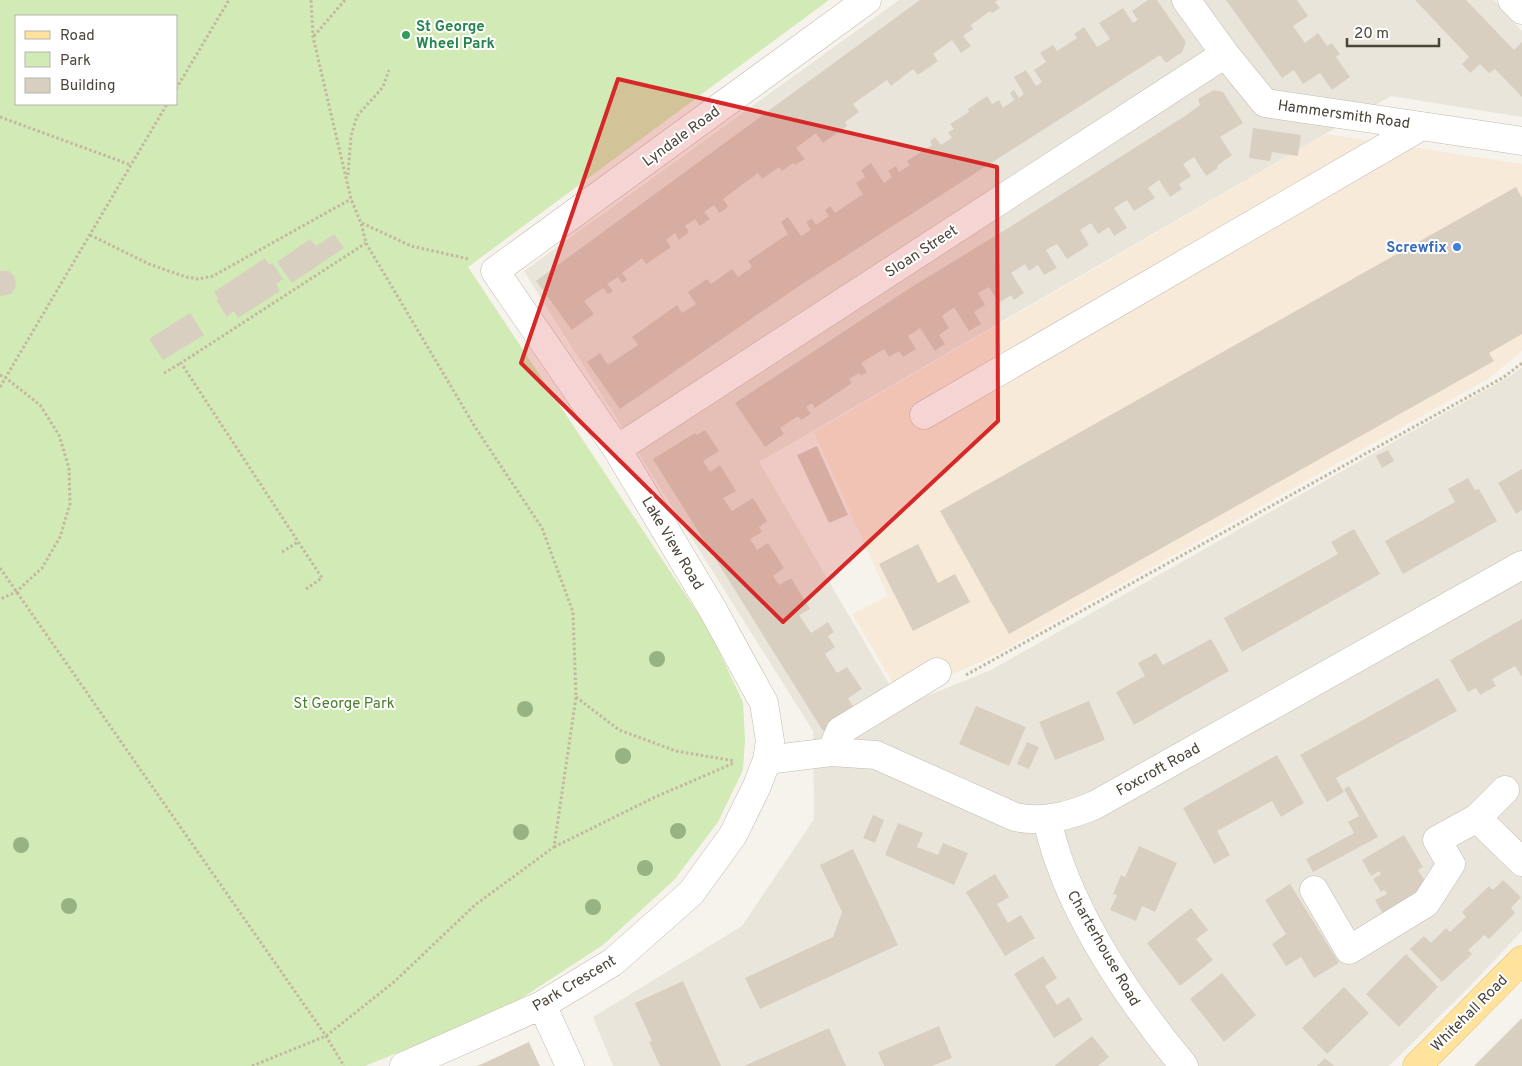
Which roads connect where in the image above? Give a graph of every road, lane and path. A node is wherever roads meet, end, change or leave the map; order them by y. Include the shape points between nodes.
1 (229, 0) edge
2 (311, 0) edge
3 (345, 0) edge
4 (867, 0) edge
5 (1186, 0) edge
6 (1512, 0) edge
7 (1522, 10) edge
8 (313, 37) junction
9 (1226, 54) junction
10 (389, 70) dead end
11 (178, 86) edge
12 (167, 105) edge
13 (0, 116) edge
14 (1422, 126) junction
15 (1522, 141) edge
16 (131, 165) junction
17 (347, 178) junction
18 (352, 199) junction
19 (361, 223) junction
20 (90, 234) junction
21 (366, 243) junction
22 (499, 268) junction
23 (181, 363) junction
24 (1522, 363) edge
25 (164, 373) dead end
26 (0, 375) edge
27 (6, 378) junction
28 (0, 387) edge
29 (924, 415) dead end
30 (617, 449) junction
31 (298, 542) junction
32 (282, 552) dead end
33 (1522, 565) edge
34 (0, 568) edge
35 (306, 589) dead end
36 (16, 592) junction
37 (0, 599) edge
38 (937, 672) dead end
39 (965, 676) dead end
40 (576, 697) junction
41 (831, 752) junction
42 (767, 760) junction
43 (1505, 790) dead end
44 (1477, 818) junction
45 (1047, 819) junction
46 (733, 835) joint
47 (554, 848) junction
48 (1522, 862) edge
49 (1314, 890) dead end
50 (1522, 960) edge
51 (542, 1005) junction
52 (326, 1036) junction
53 (252, 1066) edge
54 (344, 1066) edge
55 (404, 1066) edge
56 (570, 1066) edge
57 (1184, 1066) edge
58 (1417, 1066) edge

1 - 11 path
2 - 8 path
3 - 8 path
4 - 22 street, Lyndale Road
5 - 9 street, Hammersmith Road
6 - 7 street
8 - 17 path
9 - 14 street, Hammersmith Road via 1265,103
9 - 30 street, Sloan Street
10 - 17 path via 383,87 357,116 351,136
12 - 16 path
13 - 16 path
14 - 15 street, Hammersmith Road
14 - 29 street
16 - 20 path
17 - 18 path
18 - 19 path
18 - 20 path via 213,276 198,279 149,264
19 - 21 path
19 - 22 path via 411,246
20 - 27 path
21 - 23 path
21 - 40 path via 475,427 542,528 573,612
22 - 30 street, Lake View Road
23 - 25 path
23 - 31 path
24 - 39 path via 1504,377
26 - 27 path
27 - 28 path
27 - 36 path via 40,405 59,435 70,468 70,504 60,537 42,568
30 - 42 street, Lake View Road via 764,702 770,741
31 - 32 path
31 - 35 path via 322,578
33 - 45 street, Foxcroft Road via 1095,805
34 - 36 path
36 - 37 path
36 - 52 path
38 - 41 street via 840,731
40 - 47 path
40 - 47 path via 619,730 676,751 737,762 654,798
41 - 42 street, Foxcroft Road
41 - 45 street, Foxcroft Road via 876,755 1015,816
42 - 46 street, Lake View Road
43 - 44 street
44 - 48 street
44 - 49 street via 1437,840 1451,864 1426,902 1350,950
45 - 57 street, Charterhouse Road via 1052,845 1065,879 1096,939 1139,1009
46 - 51 street, Park Crescent via 691,893 613,962
47 - 52 path via 475,905 394,982
50 - 58 main road, Whitehall Road
51 - 55 street, Park Crescent
51 - 56 street
52 - 53 path
52 - 54 path

